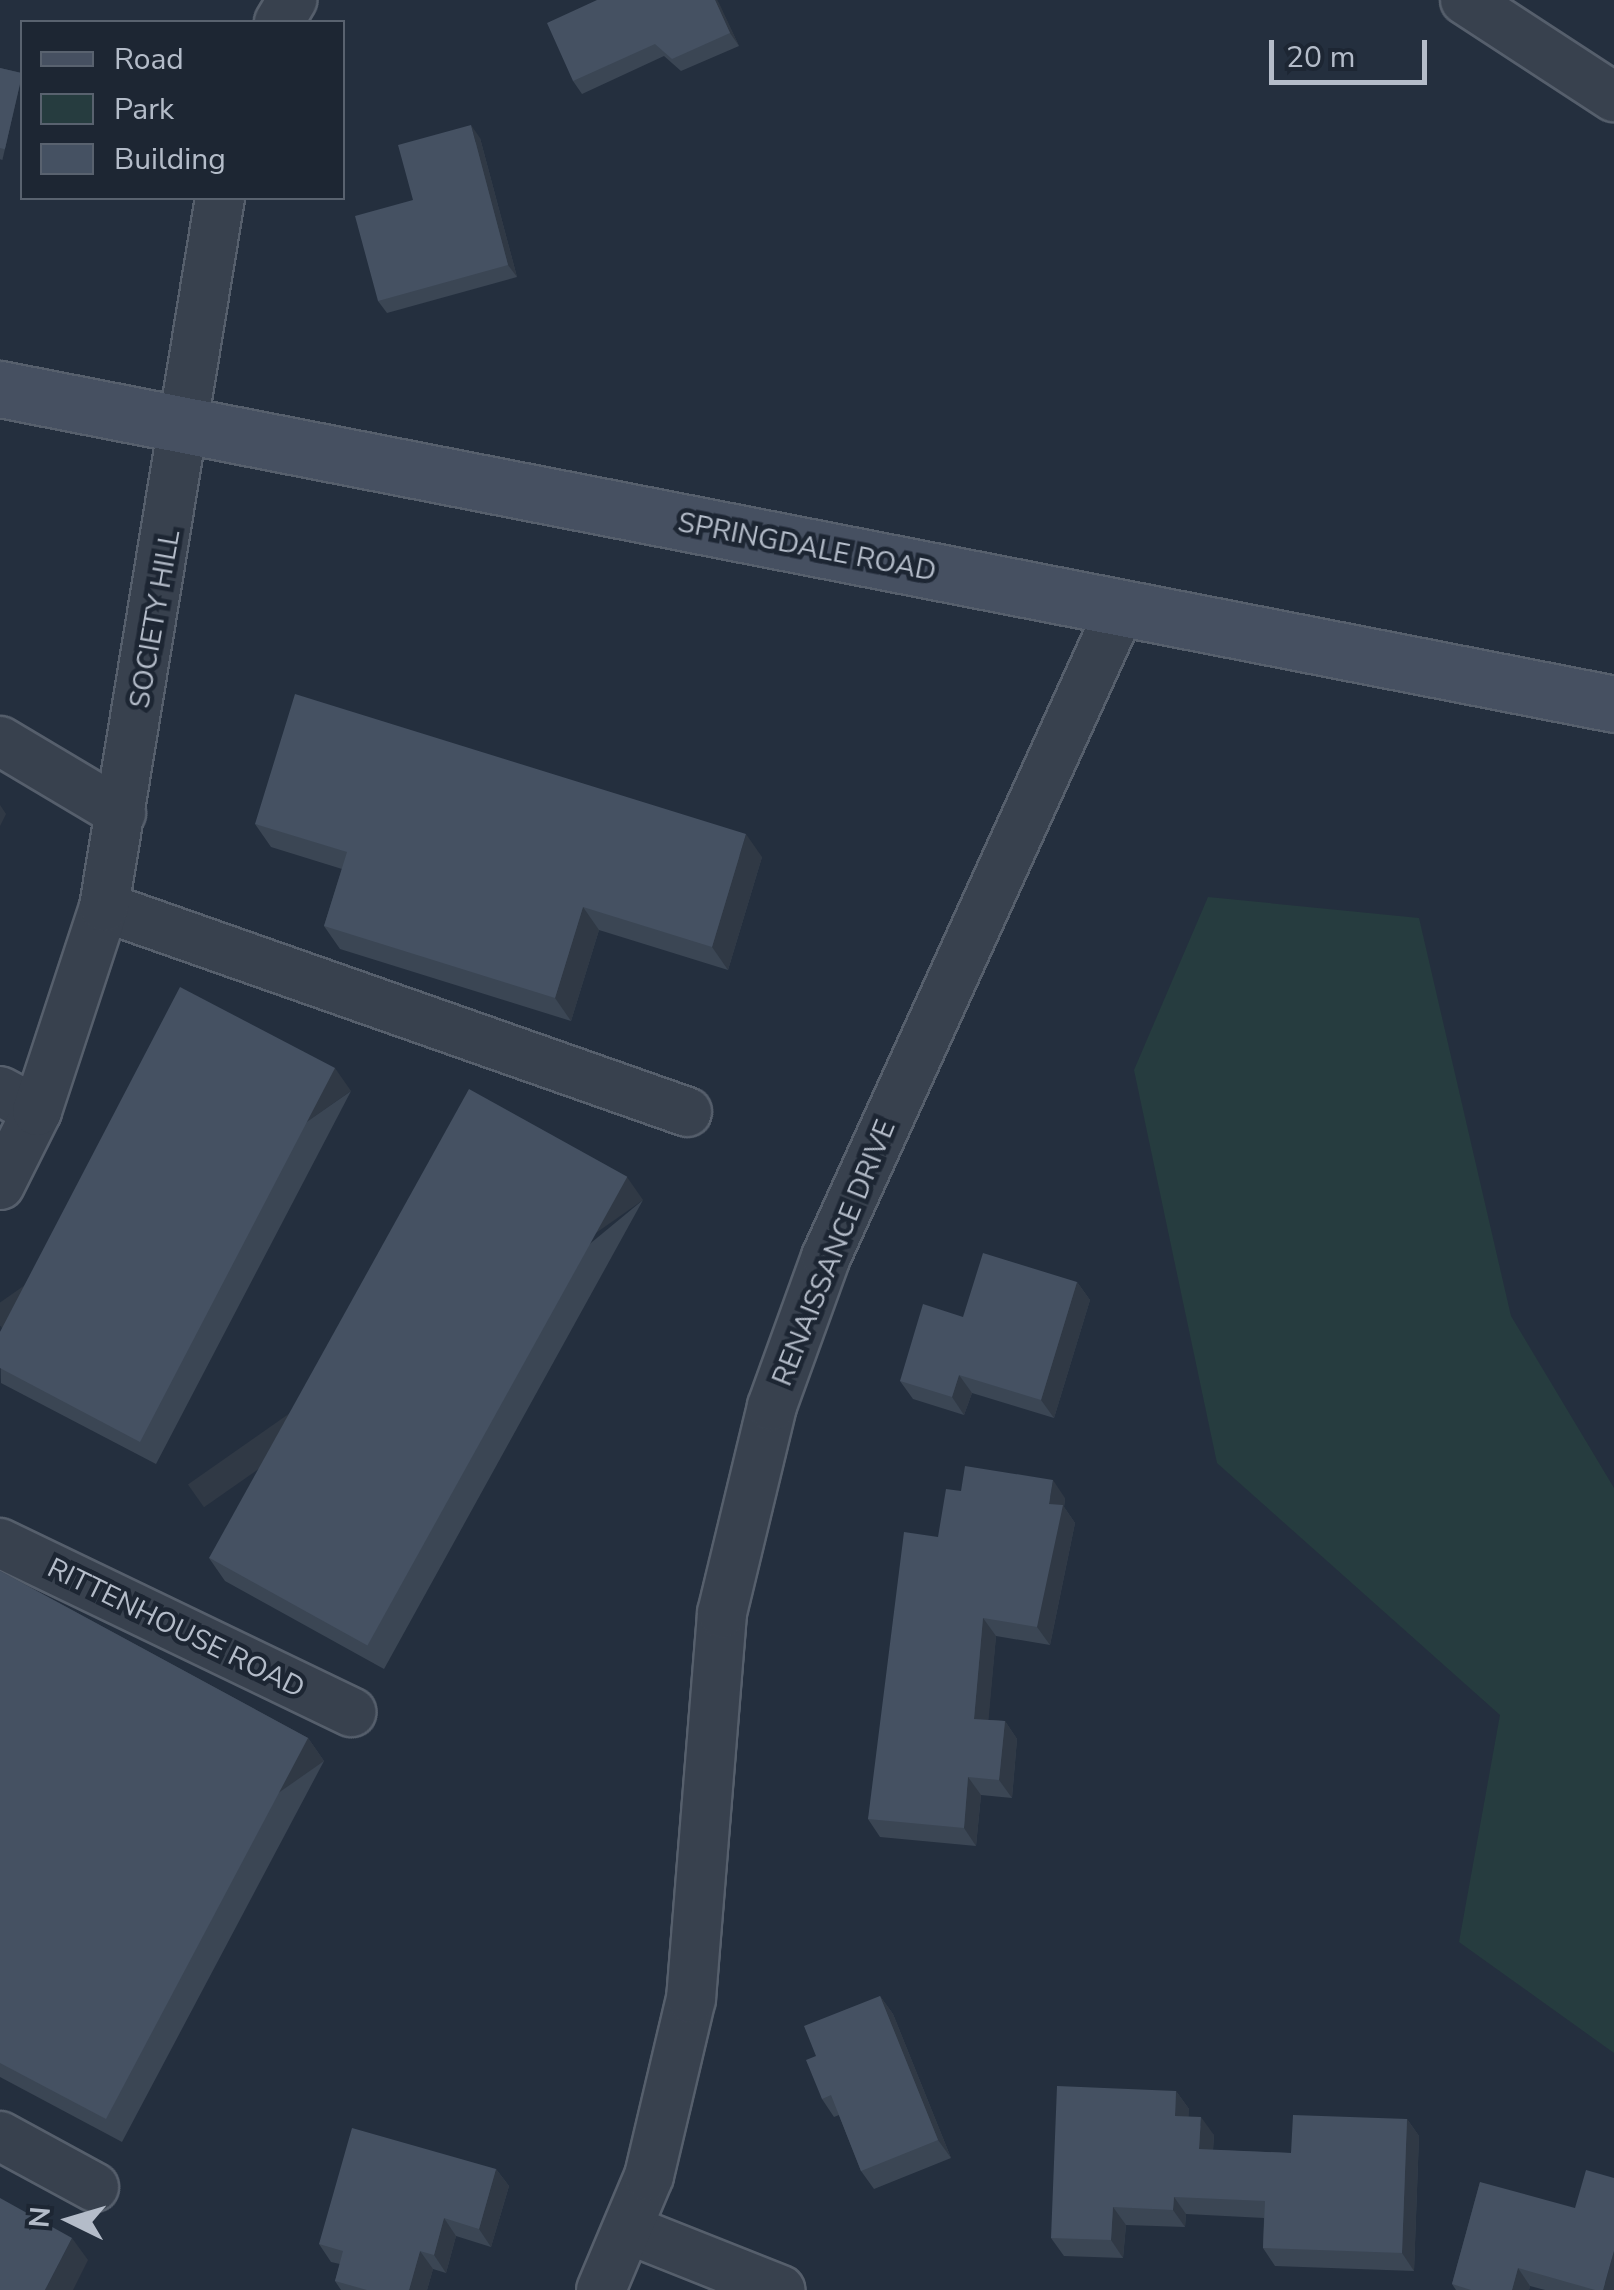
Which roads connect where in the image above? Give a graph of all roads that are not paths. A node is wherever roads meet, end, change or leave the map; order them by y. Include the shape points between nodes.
1 (1466, 0) edge
2 (1614, 97) edge
3 (220, 200) edge
4 (0, 389) edge
5 (188, 424) junction
6 (1120, 610) junction
7 (1614, 704) edge
8 (0, 741) edge
9 (122, 813) junction
10 (104, 907) junction
11 (18, 1101) edge
12 (688, 1112) dead end
13 (0, 1185) edge
14 (0, 1543) edge
15 (352, 1712) dead end
16 (0, 2136) edge
17 (94, 2187) dead end
18 (630, 2230) junction
19 (601, 2290) edge
20 (780, 2290) edge

1 - 2 street
3 - 5 street, SOCIETY HILL
4 - 5 main road, SPRINGDALE ROAD
5 - 6 main road, SPRINGDALE ROAD
5 - 9 street, SOCIETY HILL
6 - 7 main road, SPRINGDALE ROAD
6 - 18 street, RENAISSANCE DRIVE via 826,1257 772,1406 722,1613 691,1999 663,2129
8 - 9 street
9 - 10 street, SOCIETY HILL
10 - 11 street, SOCIETY HILL
10 - 12 street
11 - 13 street, SOCIETY HILL
14 - 15 street, RITTENHOUSE ROAD
16 - 17 street
18 - 19 street, RENAISSANCE DRIVE
18 - 20 street

